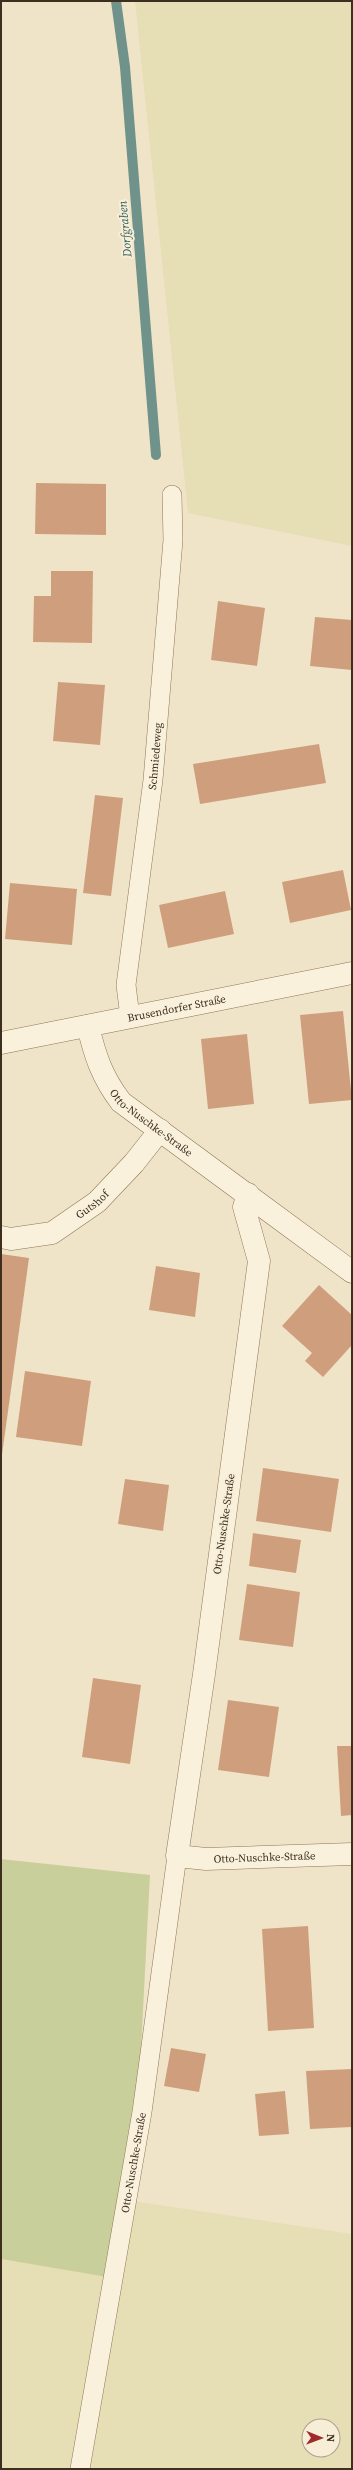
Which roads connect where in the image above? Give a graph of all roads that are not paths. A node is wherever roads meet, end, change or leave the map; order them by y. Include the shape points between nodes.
1 (172, 495) dead end
2 (352, 973) edge
3 (130, 1017) junction
4 (88, 1026) junction
5 (1, 1043) edge
6 (160, 1130) junction
7 (248, 1194) junction
8 (1, 1237) edge
9 (352, 1272) edge
10 (352, 1854) edge
11 (177, 1856) junction
12 (80, 2469) edge

1 - 3 lane, Schmiedeweg via 173,540 153,780 126,985
2 - 3 street, Brusendorfer Straße
3 - 4 street, Brusendorfer Straße
4 - 5 street, Brusendorfer Straße
4 - 6 street, Otto-Nuschke-Straße via 96,1057 106,1081 121,1102
6 - 7 street, Otto-Nuschke-Straße
6 - 8 street, Gutshof via 134,1163 97,1202 52,1233
7 - 9 street, Otto-Nuschke-Straße
7 - 11 street, Otto-Nuschke-Straße via 244,1207 259,1261
10 - 11 street, Otto-Nuschke-Straße via 206,1859
11 - 12 lane, Otto-Nuschke-Straße via 142,2112

